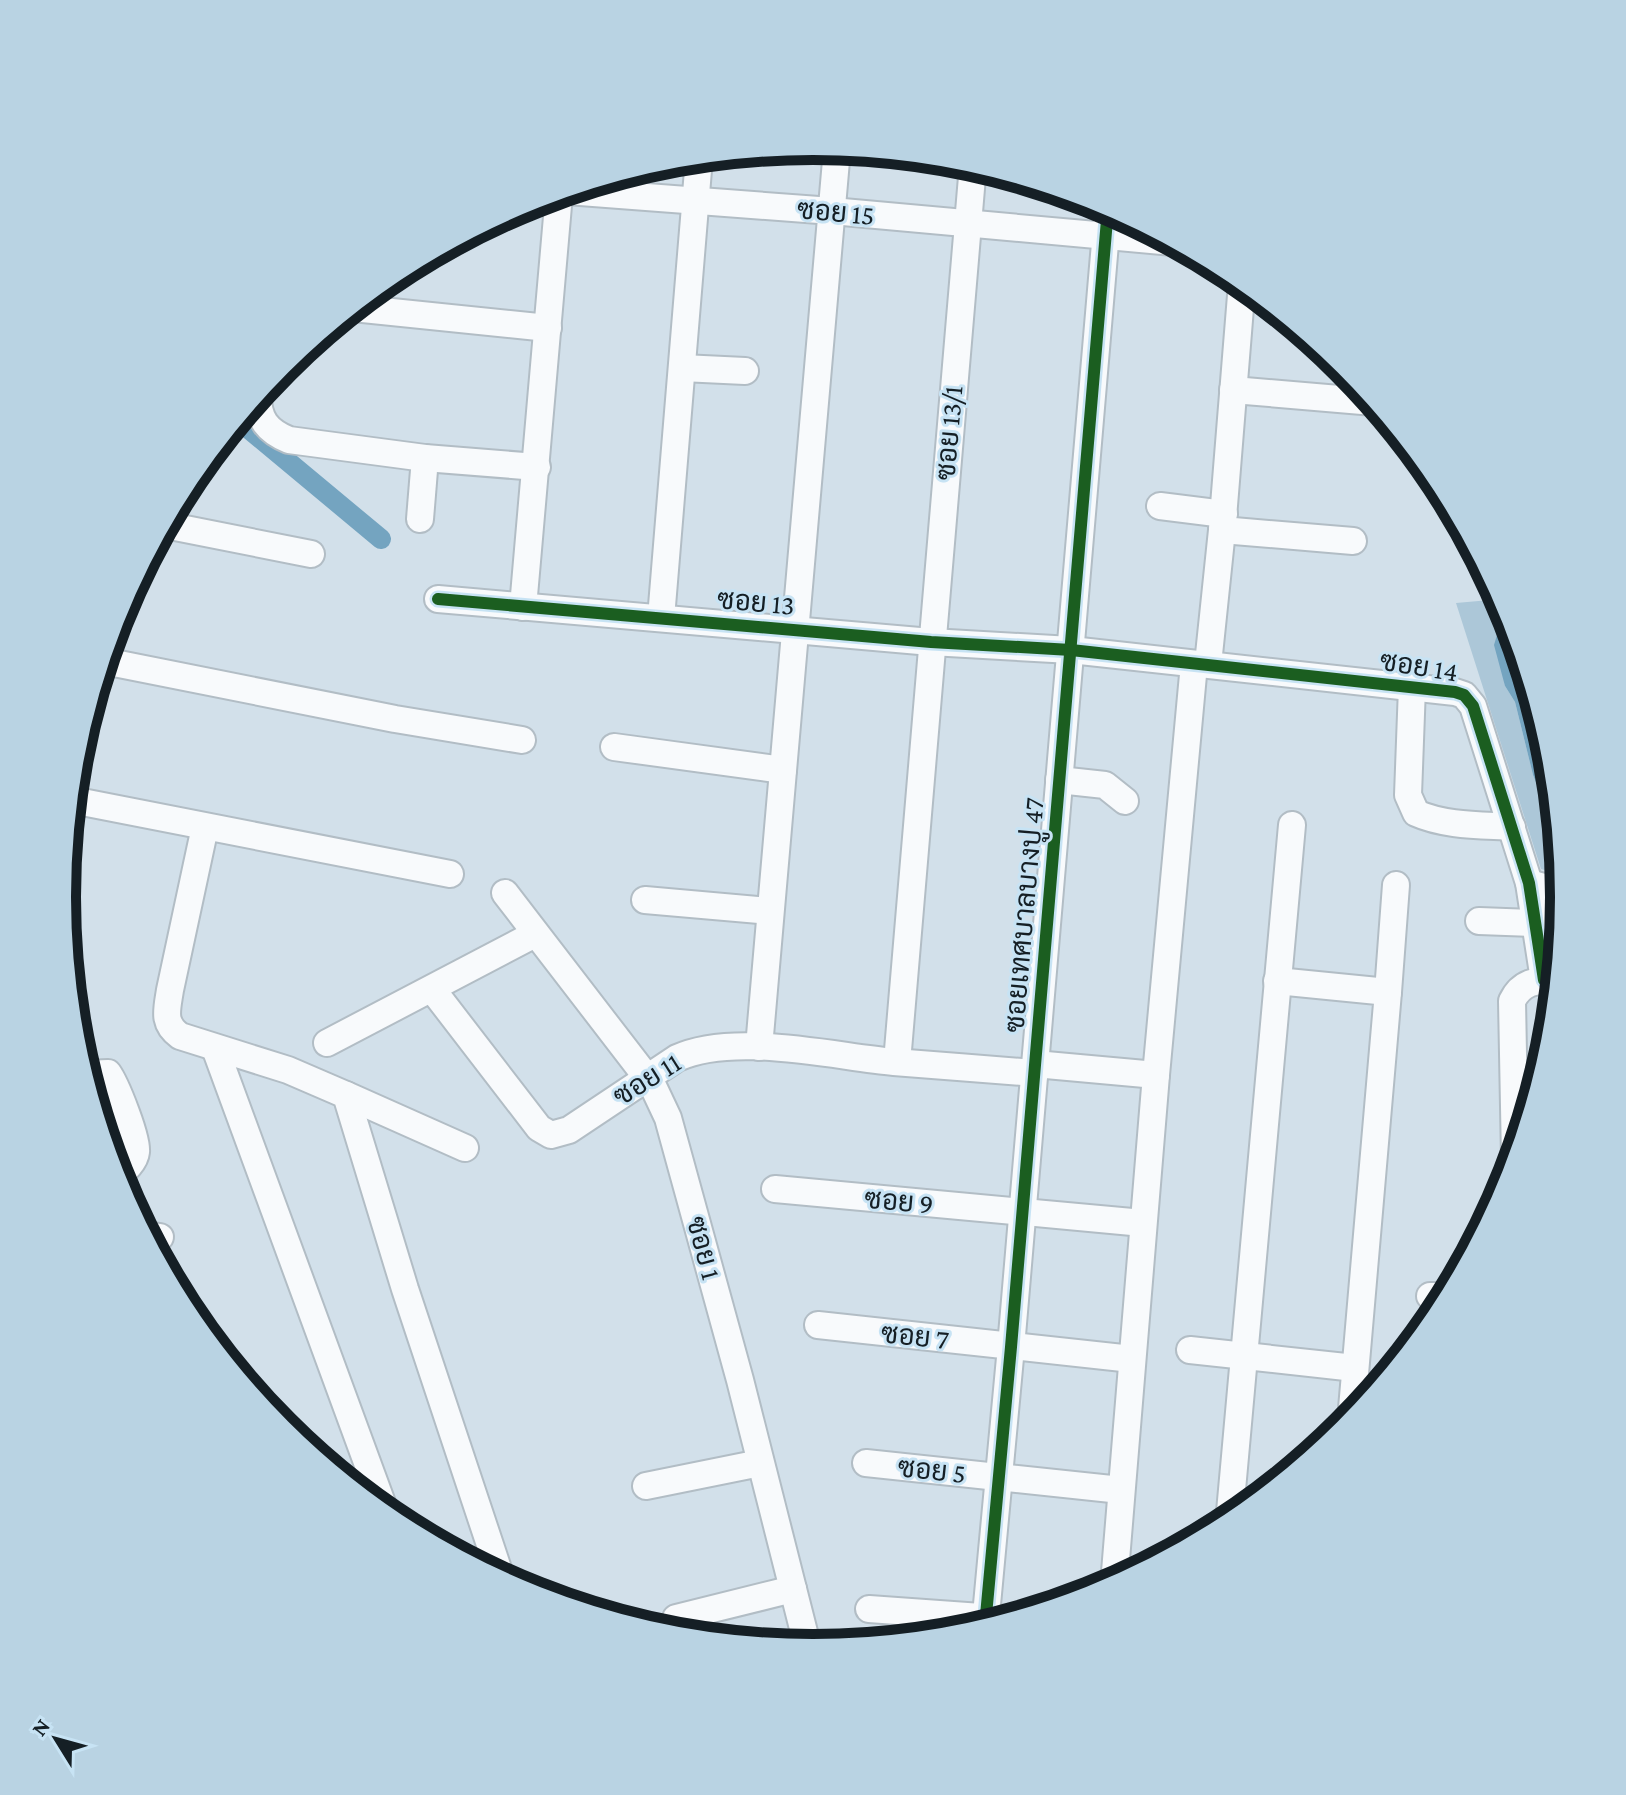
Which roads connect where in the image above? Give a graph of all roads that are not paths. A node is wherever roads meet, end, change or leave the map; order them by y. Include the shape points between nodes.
1 (836, 161) edge
2 (698, 170) edge
3 (972, 178) edge
4 (598, 193) edge
5 (696, 201) junction
6 (558, 207) edge
7 (832, 211) junction
8 (1106, 222) edge
9 (968, 223) junction
10 (1105, 236) junction
11 (1144, 239) edge
12 (1241, 298) edge
13 (369, 310) edge
14 (548, 328) junction
15 (682, 368) junction
16 (745, 371) dead end
17 (1233, 390) junction
18 (1356, 401) edge
19 (259, 412) edge
20 (425, 458) junction
21 (537, 467) junction
22 (1160, 506) dead end
23 (420, 519) dead end
24 (1223, 522) junction
25 (176, 527) edge
26 (1353, 541) dead end
27 (311, 554) dead end
28 (438, 599) dead end
29 (523, 607) junction
30 (661, 618) junction
31 (796, 630) junction
32 (931, 642) junction
33 (1071, 650) junction
34 (114, 663) edge
35 (1201, 664) junction
36 (1412, 687) junction
37 (522, 740) dead end
38 (614, 747) dead end
39 (783, 770) junction
40 (1059, 780) junction
41 (1125, 801) dead end
42 (82, 802) edge
43 (1292, 825) dead end
44 (205, 827) junction
45 (1512, 827) junction
46 (450, 874) dead end
47 (1529, 883) junction
48 (1396, 885) dead end
49 (1550, 888) edge
50 (505, 893) dead end
51 (645, 900) dead end
52 (770, 911) junction
53 (1479, 921) dead end
54 (1536, 923) junction
55 (535, 934) junction
56 (1546, 965) edge
57 (1277, 981) junction
58 (1545, 981) edge
59 (432, 989) junction
60 (1388, 992) junction
61 (327, 1043) dead end
62 (759, 1047) junction
63 (215, 1048) junction
64 (897, 1062) junction
65 (1035, 1068) junction
66 (98, 1073) edge
67 (1156, 1075) junction
68 (645, 1077) junction
69 (346, 1095) junction
70 (1514, 1123) edge
71 (465, 1148) dead end
72 (127, 1166) edge
73 (775, 1189) dead end
74 (1022, 1212) junction
75 (1143, 1223) junction
76 (818, 1325) dead end
77 (1011, 1347) junction
78 (1190, 1350) dead end
79 (1243, 1357) junction
80 (1132, 1359) junction
81 (1355, 1368) junction
82 (1353, 1399) edge
83 (760, 1463) junction
84 (866, 1463) dead end
85 (997, 1477) junction
86 (646, 1486) dead end
87 (1121, 1490) junction
88 (378, 1492) edge
89 (1231, 1504) edge
90 (496, 1562) edge
91 (1115, 1569) edge
92 (793, 1589) junction
93 (869, 1609) dead end
94 (993, 1612) edge
95 (676, 1618) dead end
96 (965, 1618) edge
97 (804, 1634) edge

1 - 7 street
2 - 5 street
3 - 9 street, ซอย 13/1
4 - 5 street, ซอย 15
5 - 7 street, ซอย 15
5 - 15 street
6 - 14 street
7 - 9 street, ซอย 15
7 - 31 street
8 - 10 street, ซอยเทศบาลบางปู 47
9 - 10 street, ซอย 15
9 - 32 street, ซอย 13/1
10 - 11 street, ซอย 15
10 - 33 street, ซอยเทศบาลบางปู 47
12 - 17 street
13 - 14 street
14 - 21 street
15 - 16 street
15 - 30 street
17 - 18 street
17 - 24 street
19 - 20 street via 274,434 289,440
20 - 21 street
20 - 23 street
21 - 29 street
22 - 24 street
24 - 26 street
24 - 35 street
25 - 27 street
28 - 29 street, ซอย 13
29 - 30 street, ซอย 13
30 - 31 street, ซอย 13
31 - 32 street, ซอย 13
31 - 39 street
32 - 33 street, ซอย 13
32 - 64 street, ซอย 13/1
33 - 35 street, ซอย 14
33 - 40 street, ซอยเทศบาลบางปู 47
34 - 37 street
35 - 36 street, ซอย 14
35 - 67 street
36 - 45 street, ซอย 14 via 1469,699
36 - 45 street via 1408,795 1416,813 1463,824
38 - 39 street
39 - 52 street
40 - 41 street via 1105,785
40 - 65 street, ซอยเทศบาลบางปู 47
42 - 44 street
43 - 57 street
44 - 46 street
44 - 63 street via 166,1016 180,1036
45 - 47 street, ซอย 14
47 - 49 street
47 - 54 street, ซอย 14
48 - 60 street
50 - 55 street, ซอย 1
51 - 52 street
52 - 62 street
53 - 54 street
54 - 56 street, ซอย 14
55 - 59 street
55 - 68 street, ซอย 1
57 - 60 street
57 - 79 street
58 - 70 street via 1521,986 1512,1001
59 - 61 street
59 - 68 street, ซอย 11 via 539,1128 551,1135 569,1130
60 - 81 street
62 - 64 street, ซอย 11
62 - 68 street, ซอย 11 via 696,1049
63 - 69 street
63 - 88 street
64 - 65 street, ซอย 11
65 - 67 street, ซอย 11
65 - 74 street, ซอยเทศบาลบางปู 47
66 - 72 street via 108,1073 114,1082 131,1130 136,1152
67 - 75 street
68 - 83 street, ซอย 1 via 668,1118
69 - 71 street
69 - 90 street
73 - 74 street, ซอย 9
74 - 75 street, ซอย 9
74 - 77 street, ซอยเทศบาลบางปู 47
75 - 80 street
76 - 77 street, ซอย 7
77 - 80 street, ซอย 7
77 - 85 street, ซอยเทศบาลบางปู 47
78 - 79 street
79 - 81 street
79 - 89 street
80 - 87 street
81 - 82 street
83 - 86 street
83 - 92 street, ซอย 1
84 - 85 street, ซอย 5
85 - 87 street, ซอย 5
85 - 94 street, ซอยเทศบาลบางปู 47
87 - 91 street
92 - 95 street
92 - 97 street, ซอย 1
93 - 96 street

